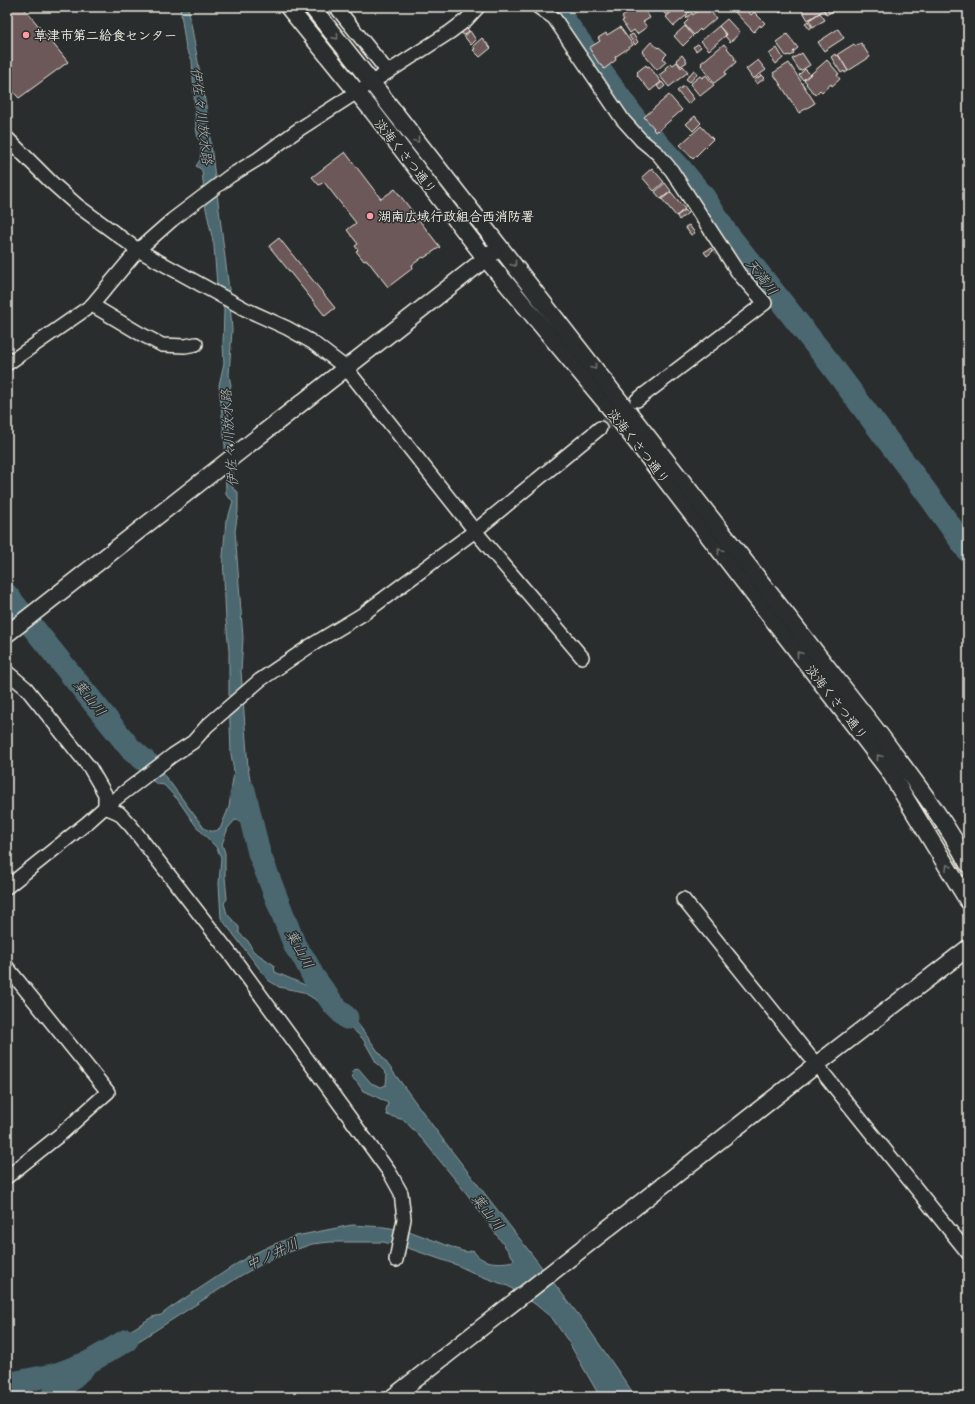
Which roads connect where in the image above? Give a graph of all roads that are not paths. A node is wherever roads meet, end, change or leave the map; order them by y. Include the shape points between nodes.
1 (288, 7) edge
2 (312, 7) edge
3 (336, 7) edge
4 (478, 7) edge
5 (538, 7) edge
6 (388, 72) junction
7 (372, 82) junction
8 (357, 93) junction
9 (7, 138) edge
10 (500, 247) junction
11 (138, 250) junction
12 (486, 259) junction
13 (92, 305) junction
14 (196, 344) dead end
15 (7, 364) edge
16 (346, 368) junction
17 (637, 400) dead end
18 (600, 428) tunnel mouth
19 (475, 531) junction
20 (7, 634) edge
21 (582, 657) dead end
22 (7, 672) edge
23 (105, 807) junction
24 (968, 864) edge
25 (7, 886) edge
26 (683, 900) dead end
27 (968, 901) edge
28 (968, 948) edge
29 (7, 967) edge
30 (816, 1065) junction
31 (7, 1177) edge
32 (968, 1253) edge
33 (396, 1260) dead end
34 (393, 1397) edge

1 - 8 street, 淡海くさつ通り
2 -> 7 street, 淡海くさつ通り
3 - 6 street
4 - 6 street via 450,32
5 - 17 street via 554,18 623,120 672,171 739,274 765,303
6 - 7 street
7 - 8 street
7 -> 10 street, 淡海くさつ通り
8 - 11 street via 230,176
8 - 12 street, 淡海くさつ通り
9 - 11 street via 78,206
10 - 12 street
10 -> 24 street, 淡海くさつ通り via 881,736 933,808
11 - 13 street
11 - 16 street via 245,309 312,342
12 - 16 street
27 -> 12 street, 淡海くさつ通り via 889,771 614,413
13 - 14 street via 162,345
13 - 15 street
16 - 19 street
16 - 20 street
18 - 19 street
19 - 21 street
19 - 23 street via 363,614 260,680 211,722 193,742
22 - 23 street via 30,693 90,768 105,794
23 - 25 street
23 - 33 street via 119,813 232,956 390,1172 401,1193 404,1219
26 - 30 street
28 - 30 street
29 - 31 street via 108,1092
30 - 32 street
30 - 34 street

